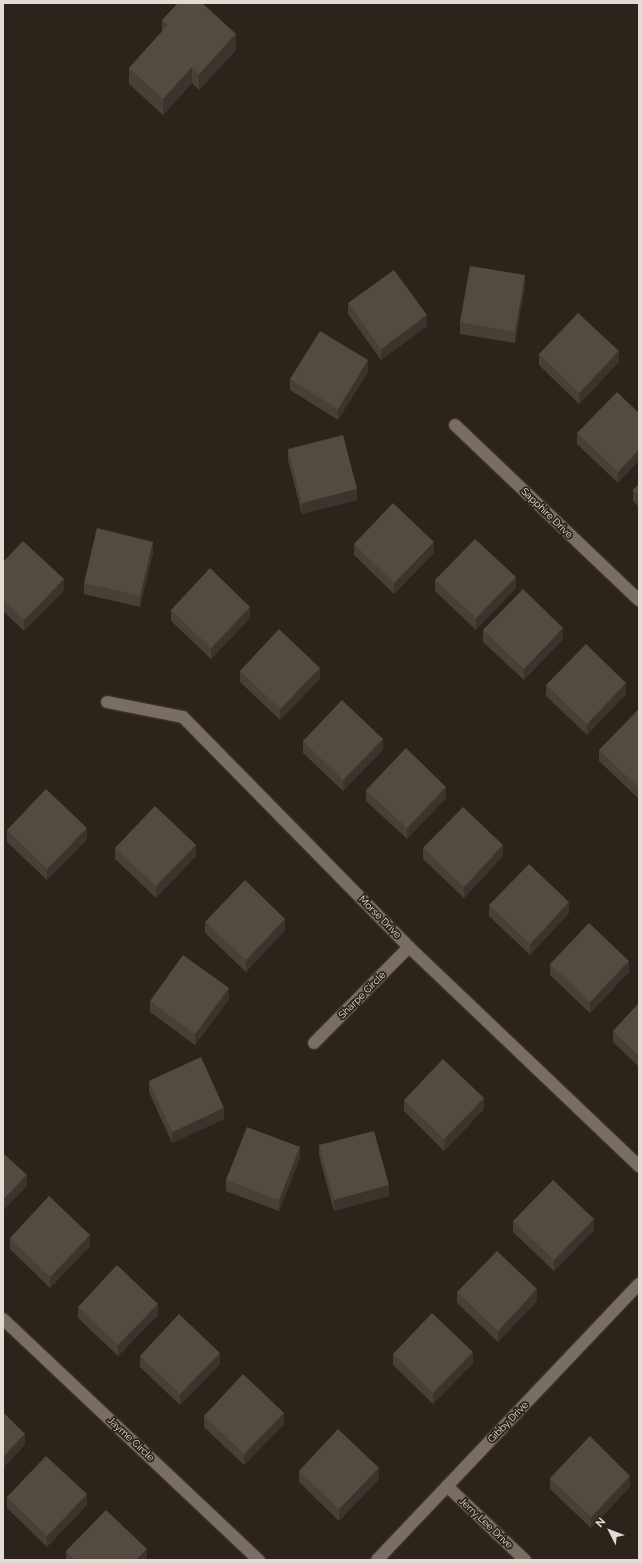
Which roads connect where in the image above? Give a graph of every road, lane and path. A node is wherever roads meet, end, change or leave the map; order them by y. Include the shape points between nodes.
1 (455, 425) dead end
2 (639, 600) edge
3 (107, 702) dead end
4 (410, 947) junction
5 (314, 1042) dead end
6 (639, 1166) edge
7 (639, 1284) edge
8 (3, 1319) edge
9 (447, 1486) junction
10 (259, 1560) edge
11 (377, 1560) edge
12 (525, 1560) edge

1 - 2 street, Sapphire Drive
3 - 4 street, Morse Drive via 183,718
4 - 5 street, Sharpe Circle
4 - 6 street, Morse Drive
7 - 9 street, Gibby Drive
8 - 10 street, Jayme Circle
9 - 11 street, Gibby Drive
9 - 12 street, Jerry Lee Drive

